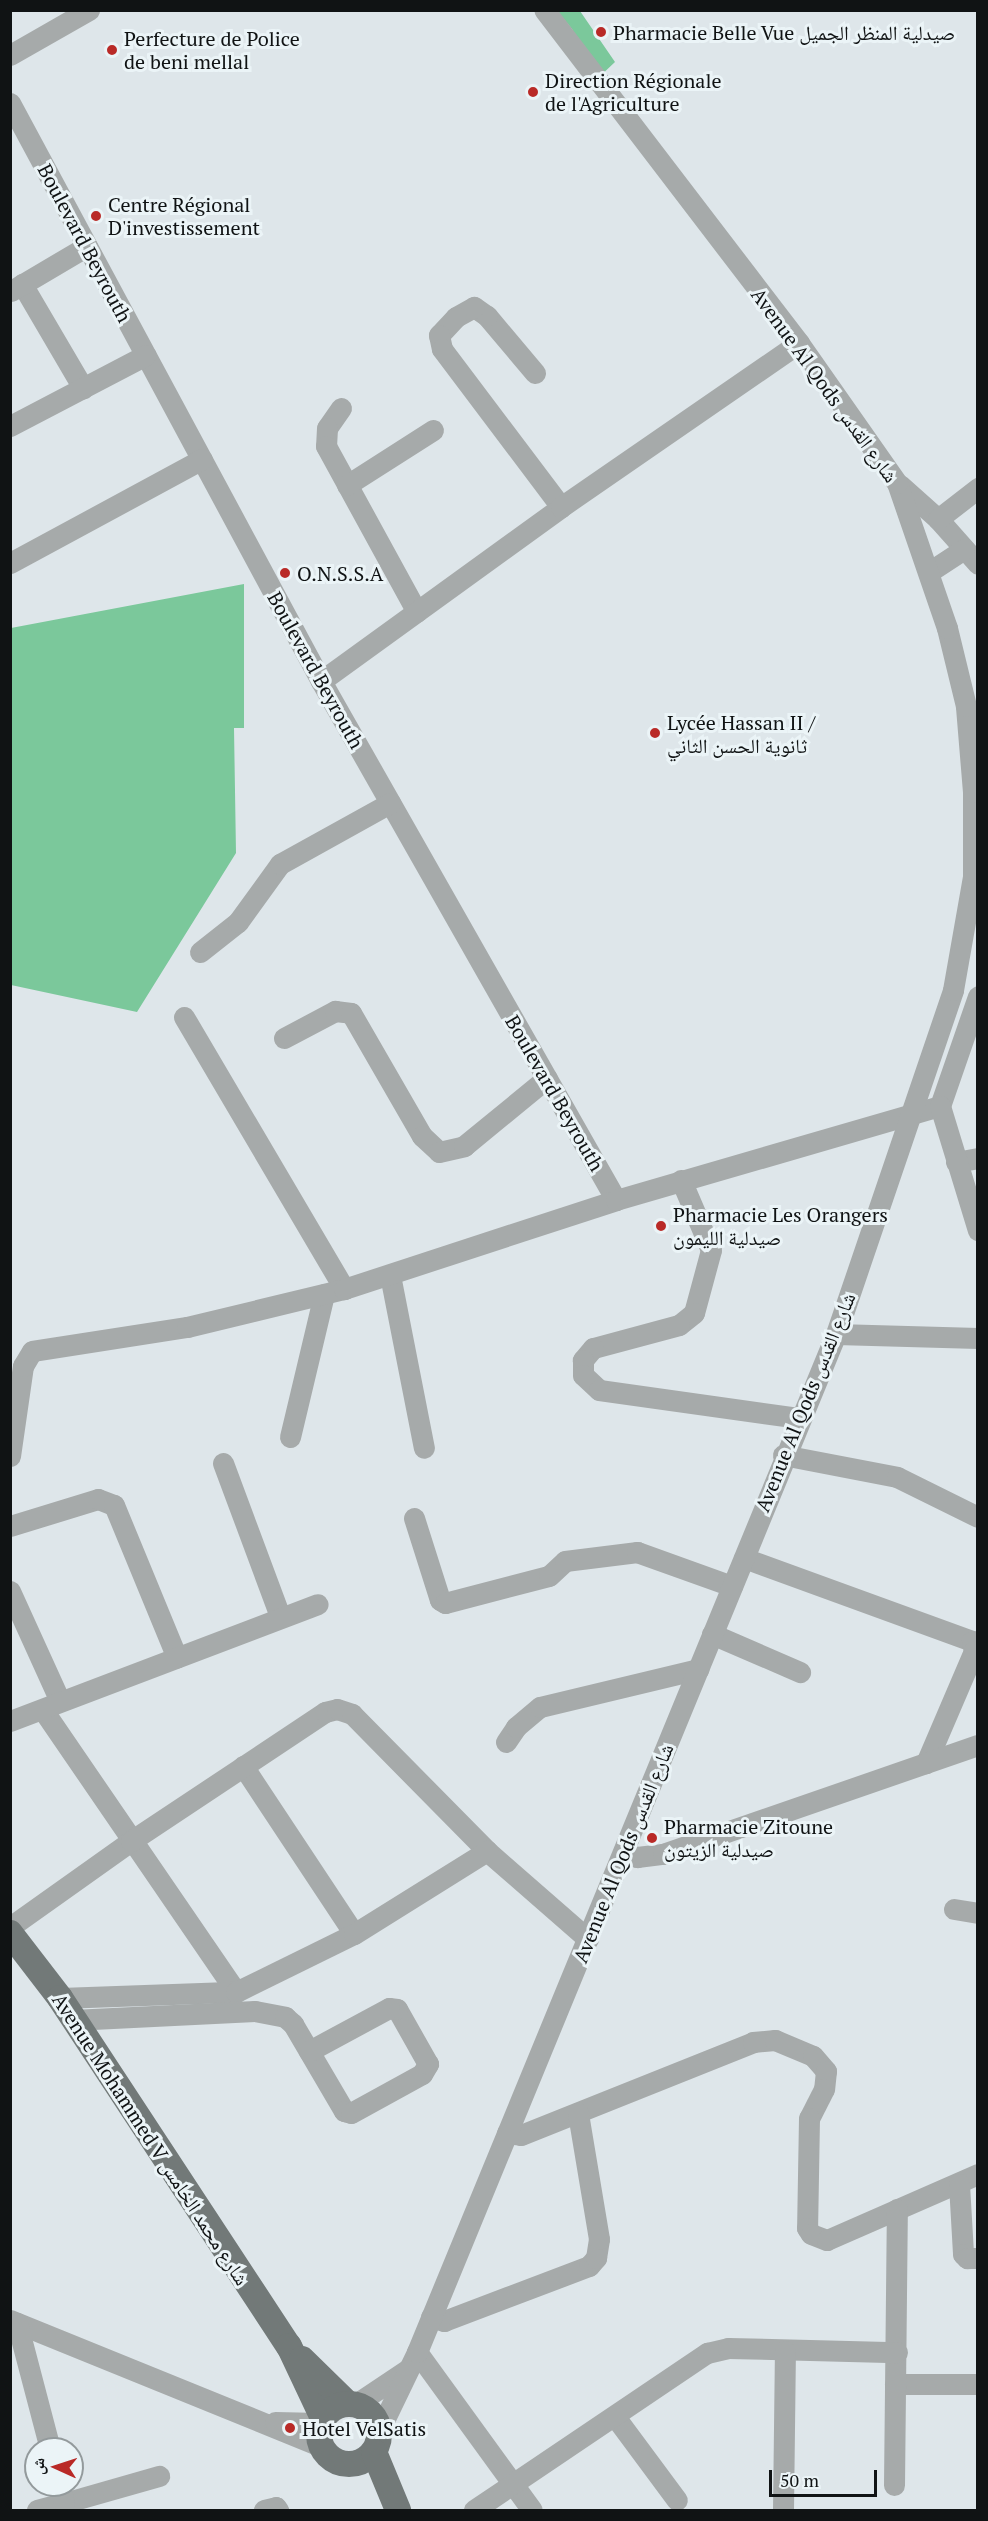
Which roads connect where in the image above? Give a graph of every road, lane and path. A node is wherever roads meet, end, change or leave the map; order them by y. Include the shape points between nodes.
1 (544, 10) edge
2 (80, 13) edge
3 (10, 55) edge
4 (10, 103) edge
5 (87, 246) junction
6 (16, 288) edge
7 (799, 343) junction
8 (146, 355) junction
9 (535, 373) dead end
10 (83, 388) junction
11 (341, 408) dead end
12 (10, 426) edge
13 (433, 430) dead end
14 (202, 459) junction
15 (897, 483) junction
16 (347, 484) junction
17 (978, 488) edge
18 (561, 507) junction
19 (938, 519) junction
20 (971, 556) edge
21 (10, 563) edge
22 (929, 572) junction
23 (417, 612) junction
24 (321, 681) junction
25 (390, 803) junction
26 (200, 952) dead end
27 (978, 987) edge
28 (953, 990) junction
29 (978, 996) edge
30 (184, 1017) dead end
31 (284, 1038) dead end
32 (546, 1078) junction
33 (940, 1106) junction
34 (914, 1113) junction
35 (978, 1158) edge
36 (956, 1162) junction
37 (681, 1180) junction
38 (616, 1200) junction
39 (978, 1230) edge
40 (390, 1275) junction
41 (344, 1289) junction
42 (324, 1294) junction
43 (836, 1334) junction
44 (978, 1338) edge
45 (798, 1418) junction
46 (290, 1437) dead end
47 (424, 1448) dead end
48 (783, 1455) junction
49 (10, 1456) edge
50 (223, 1463) dead end
51 (414, 1518) dead end
52 (978, 1518) edge
53 (10, 1526) edge
54 (744, 1558) junction
55 (732, 1586) junction
56 (10, 1591) edge
57 (318, 1604) dead end
58 (280, 1616) junction
59 (712, 1634) junction
60 (177, 1658) junction
61 (698, 1669) junction
62 (800, 1672) dead end
63 (52, 1706) junction
64 (10, 1721) edge
65 (506, 1742) dead end
66 (978, 1744) edge
67 (926, 1763) junction
68 (243, 1766) junction
69 (131, 1841) junction
70 (487, 1851) junction
71 (623, 1853) junction
72 (954, 1909) dead end
73 (978, 1913) edge
74 (10, 1927) edge
75 (354, 1934) junction
76 (588, 1939) junction
77 (14, 1946) edge
78 (236, 1992) junction
79 (66, 2009) junction
80 (309, 2051) junction
81 (578, 2113) junction
82 (507, 2133) junction
83 (968, 2179) edge
84 (897, 2209) junction
85 (978, 2258) edge
86 (431, 2317) junction
87 (14, 2322) edge
88 (289, 2346) junction
89 (785, 2350) junction
90 (897, 2352) junction
91 (413, 2360) junction
92 (896, 2384) junction
93 (978, 2384) edge
94 (352, 2403) junction
95 (616, 2418) junction
96 (321, 2429) junction
97 (47, 2437) edge
98 (377, 2441) junction
99 (350, 2464) junction
100 (159, 2476) dead end
101 (513, 2484) junction
102 (894, 2485) dead end
103 (84, 2490) edge
104 (58, 2497) edge
105 (677, 2500) dead end
106 (37, 2511) edge
107 (264, 2511) edge
108 (278, 2511) edge
109 (393, 2511) edge
110 (398, 2511) edge
111 (474, 2511) edge
112 (532, 2511) edge
113 (783, 2511) edge

1 - 7 street, Avenue Al Qods شارع القدس
2 - 3 street
4 - 5 street, Boulevard Beyrouth
5 - 6 street
5 - 8 street, Boulevard Beyrouth
6 - 10 street
7 - 15 street, Avenue Al Qods شارع القدس
7 - 18 street
8 - 10 street
8 - 14 street, Boulevard Beyrouth
9 - 18 street via 487,316 474,307 461,313 439,335 442,349
10 - 12 street
11 - 16 street via 327,428 326,438
13 - 16 street
14 - 21 street
14 - 24 street, Boulevard Beyrouth
15 - 19 street
15 - 22 street, Avenue Al Qods شارع القدس
16 - 23 street
17 - 19 street
18 - 23 street
19 - 20 street
20 - 22 street
22 - 28 street, Avenue Al Qods شارع القدس via 966,706 973,792 973,876
23 - 24 street
24 - 25 street, Boulevard Beyrouth
25 - 26 street via 279,864 238,922
25 - 32 street, Boulevard Beyrouth
27 - 28 street
28 - 34 street, Avenue Al Qods شارع القدس
29 - 33 street
30 - 41 street
31 - 32 street via 335,1011 351,1013 422,1136 439,1152 464,1146
32 - 38 street, Boulevard Beyrouth
33 - 34 street
33 - 36 street
34 - 37 street
34 - 43 street, Avenue Al Qods شارع القدس
35 - 36 street
36 - 39 street
37 - 38 street
37 - 45 street via 711,1250 694,1313 680,1325 592,1348 583,1360 584,1375 599,1390
38 - 40 street
40 - 41 street
40 - 47 street
41 - 42 street
42 - 46 street
42 - 49 street via 187,1327 32,1351 22,1366
43 - 44 street
43 - 45 street, Avenue Al Qods شارع القدس
45 - 48 street, Avenue Al Qods شارع القدس
48 - 52 street via 897,1477
48 - 54 street, Avenue Al Qods شارع القدس
50 - 58 street
51 - 55 street via 440,1600 445,1603 549,1576 565,1561 637,1552
53 - 60 street via 98,1499 114,1505
54 - 55 street, Avenue Al Qods شارع القدس
54 - 67 street via 972,1641 974,1651
55 - 59 street, Avenue Al Qods شارع القدس
56 - 63 street
57 - 58 street
58 - 60 street
59 - 61 street, Avenue Al Qods شارع القدس
59 - 62 street
60 - 63 street
61 - 65 street via 540,1707 516,1727
61 - 71 street, Avenue Al Qods شارع القدس
63 - 64 street
63 - 69 street
66 - 67 street
67 - 71 street via 663,1854 637,1857
68 - 69 street
68 - 70 street via 325,1712 345,1710
68 - 75 street
69 - 74 street
69 - 78 street
70 - 75 street
70 - 76 street
71 - 76 street, Avenue Al Qods شارع القدس
72 - 73 street
75 - 78 street
76 - 82 street, Avenue Al Qods شارع القدس
77 - 79 main road, Avenue Mohammed V شارع محمد الخامس
78 - 79 street
79 - 80 street via 266,2012 293,2024
79 - 88 main road, Avenue Mohammed V شارع محمد الخامس
80 - 80 street via 344,2111 351,2113 422,2074 428,2064 397,2009 389,2008
81 - 82 street via 521,2134
81 - 84 street via 753,2042 775,2040 813,2056 826,2072 825,2089 809,2118 807,2228 811,2234 827,2240
81 - 86 street via 599,2239 596,2258 589,2266 444,2321
82 - 86 street, Avenue Al Qods شارع القدس
83 - 84 street
83 - 85 street via 963,2254
84 - 90 street
86 - 91 street, Avenue Al Qods شارع القدس
87 - 96 street via 262,2421
87 - 97 street
88 - 94 main road, Avenue Mohammed V شارع محمد الخامس
88 - 96 main road, Avenue Mohammed V شارع محمد الخامس
89 - 90 street
89 - 95 street via 728,2348 707,2353
89 - 113 street
90 - 92 street
91 - 94 street
91 - 98 street, Avenue Al Qods شارع القدس
91 - 101 street
92 - 93 street
92 - 102 street
94 - 96 main road via 329,2410
94 - 98 main road via 372,2414
95 - 101 street
95 - 105 street
96 - 99 main road via 333,2460
98 - 99 main road
98 - 110 main road
99 - 109 main road
100 - 103 street
101 - 111 street
101 - 112 street
104 - 106 street
107 - 108 street via 276,2507

